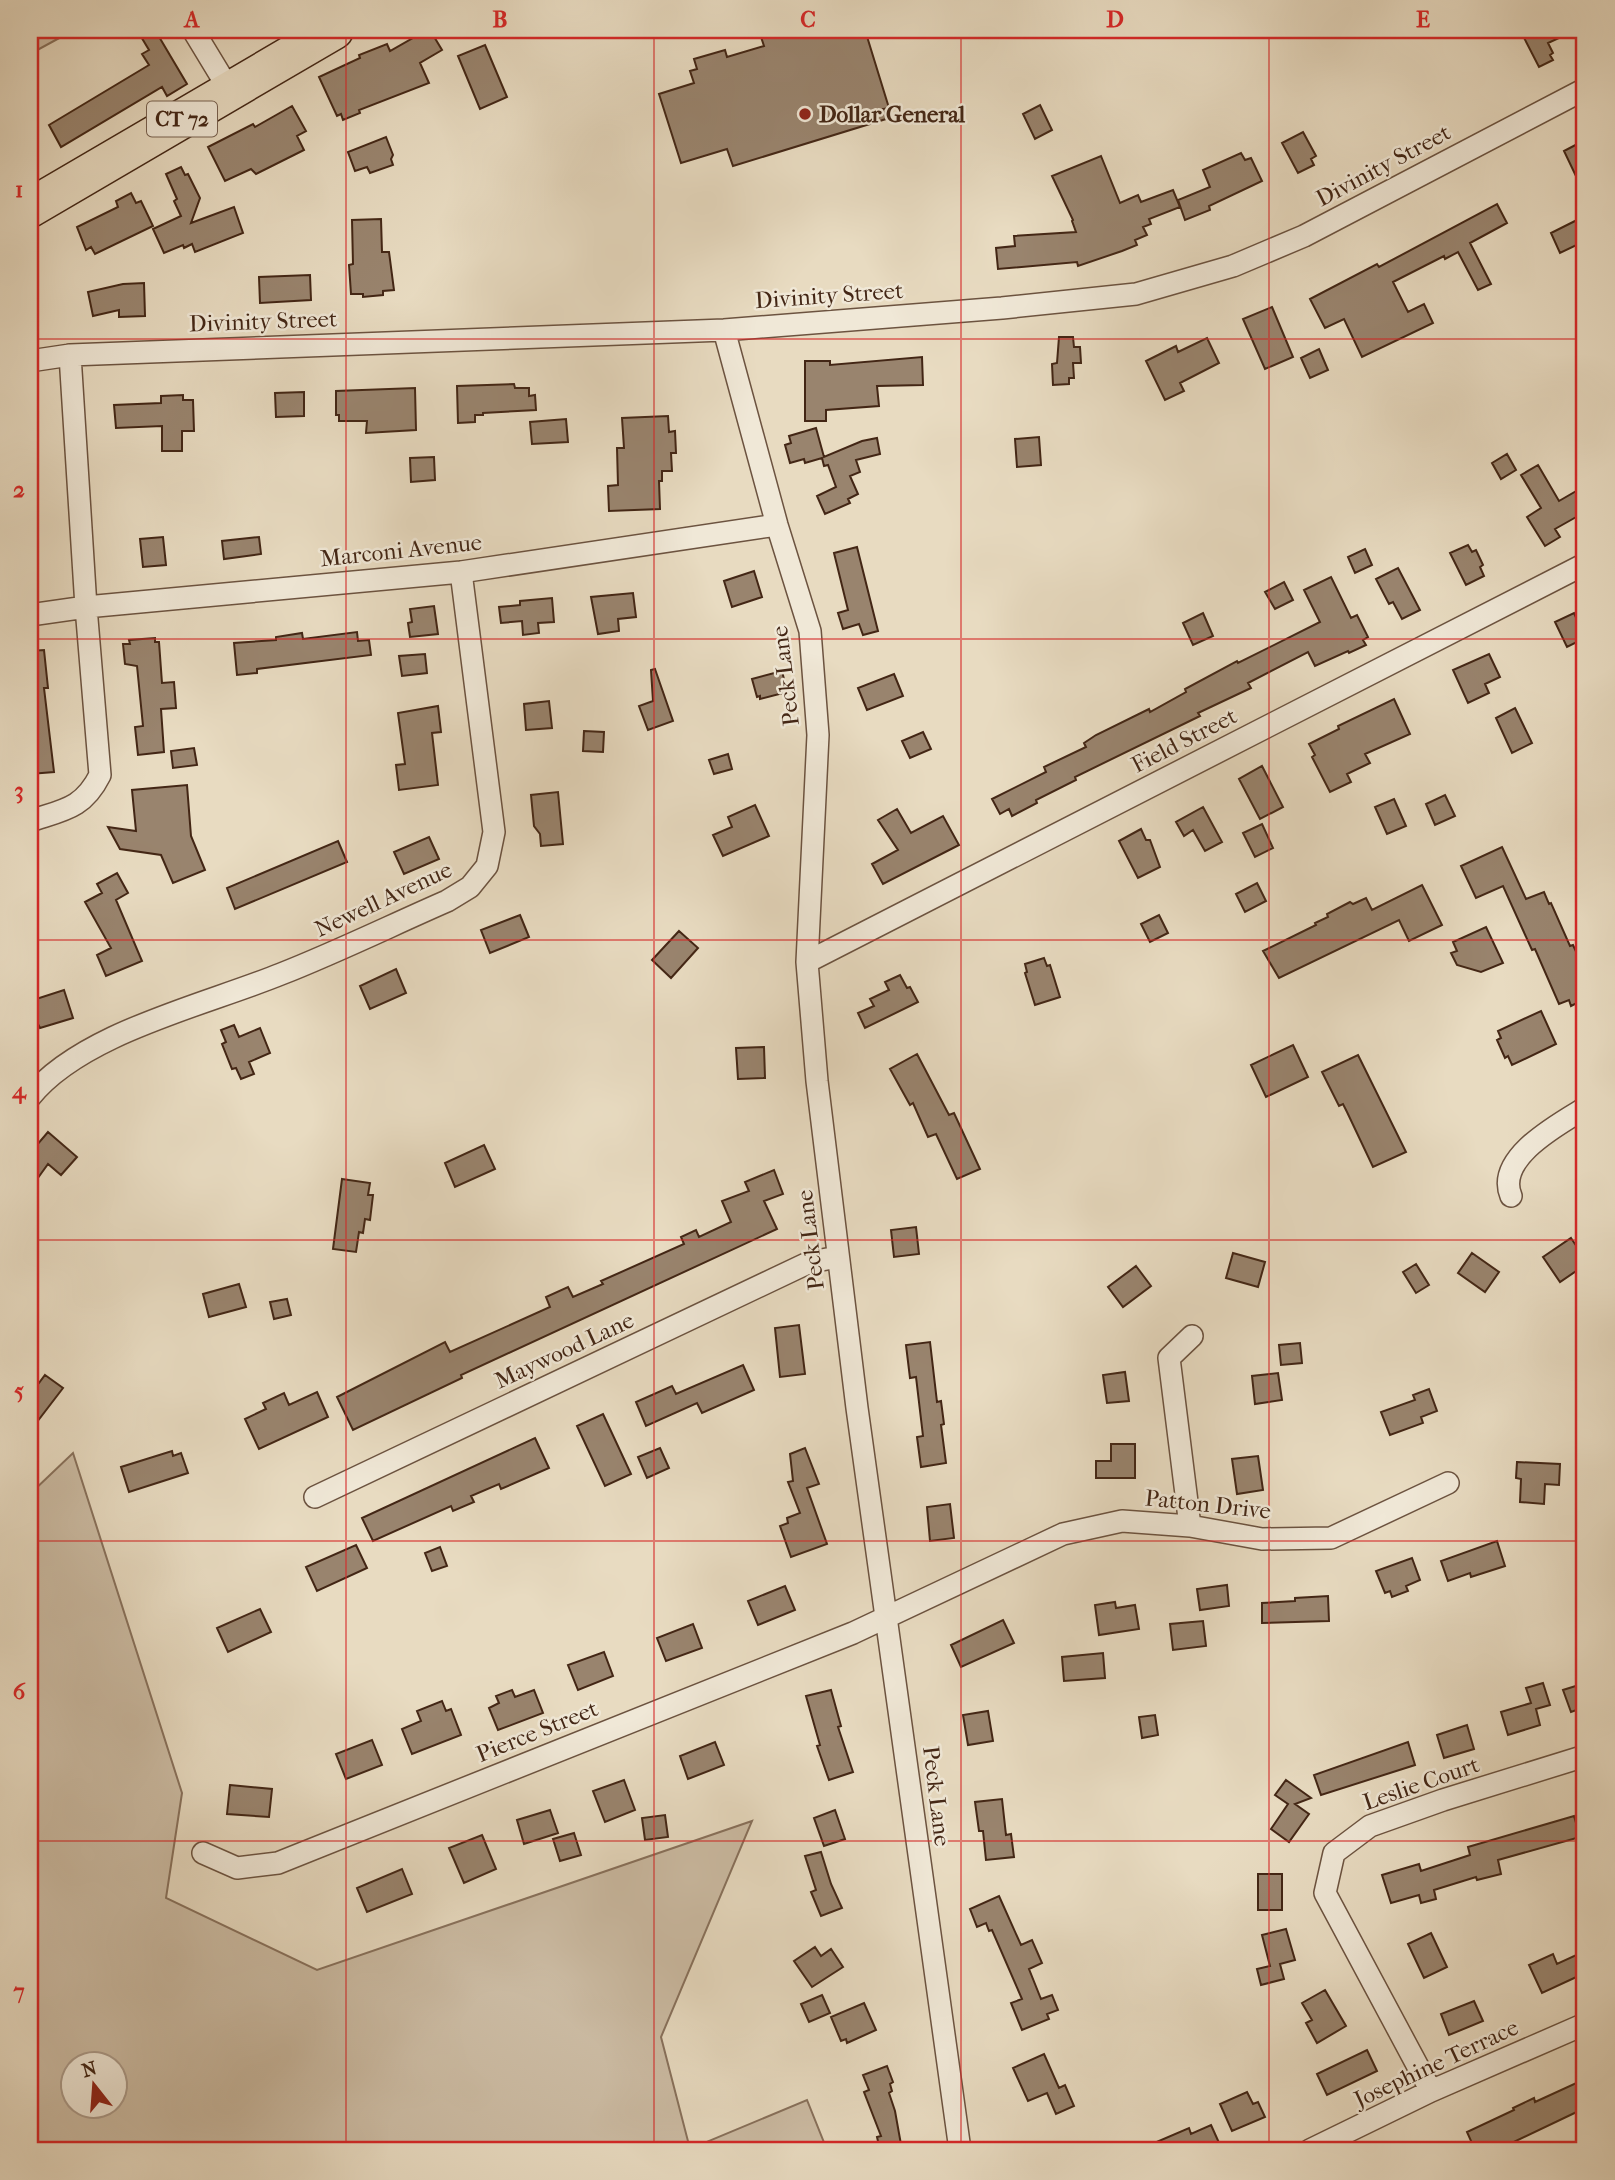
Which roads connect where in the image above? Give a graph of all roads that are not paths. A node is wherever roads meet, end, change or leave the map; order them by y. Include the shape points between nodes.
1 (193, 30) edge
2 (334, 30) edge
3 (1585, 89) edge
4 (230, 91) junction
5 (30, 208) edge
6 (724, 330) junction
7 (70, 355) junction
8 (30, 361) edge
9 (777, 525) junction
10 (1585, 564) edge
11 (461, 572) junction
12 (86, 607) junction
13 (30, 615) edge
14 (30, 821) edge
15 (807, 962) junction
16 (30, 1097) edge
17 (1585, 1108) edge
18 (1511, 1196) dead end
19 (838, 1257) junction
20 (1192, 1336) dead end
21 (1448, 1483) dead end
22 (315, 1497) dead end
23 (1190, 1526) junction
24 (887, 1617) junction
25 (1585, 1756) edge
26 (203, 1853) dead end
27 (1585, 2025) edge
28 (1432, 2091) junction
29 (960, 2150) edge
30 (1310, 2150) edge

1 - 4 street
2 - 4 highway, CT 72
3 - 6 street, Divinity Street via 1304,236 1233,266 1136,294
4 - 5 highway, CT 72
6 - 7 street, Divinity Street
6 - 9 street, Peck Lane
7 - 8 street, Divinity Street
7 - 12 street
9 - 11 street, Marconi Avenue
9 - 15 street, Peck Lane via 810,631 818,735
10 - 15 street, Field Street
11 - 12 street, Marconi Avenue
11 - 16 street, Newell Avenue via 494,832 487,866 470,887 282,974 110,1038 44,1080
12 - 13 street, Marconi Avenue
12 - 14 street via 100,775 91,793 75,806
15 - 19 street, Peck Lane
17 - 18 street via 1522,1154 1512,1166
19 - 22 street, Maywood Lane via 810,1262
19 - 24 street, Peck Lane
20 - 23 street via 1169,1358
21 - 23 street, Patton Drive via 1331,1538 1262,1539
23 - 24 street, Patton Drive via 1122,1521 1063,1534
24 - 26 street, Pierce Street via 278,1863 237,1868
24 - 29 street, Peck Lane
25 - 28 street, Leslie Court via 1370,1826 1334,1853 1325,1894
27 - 28 street, Josephine Terrace
28 - 30 street, Josephine Terrace

